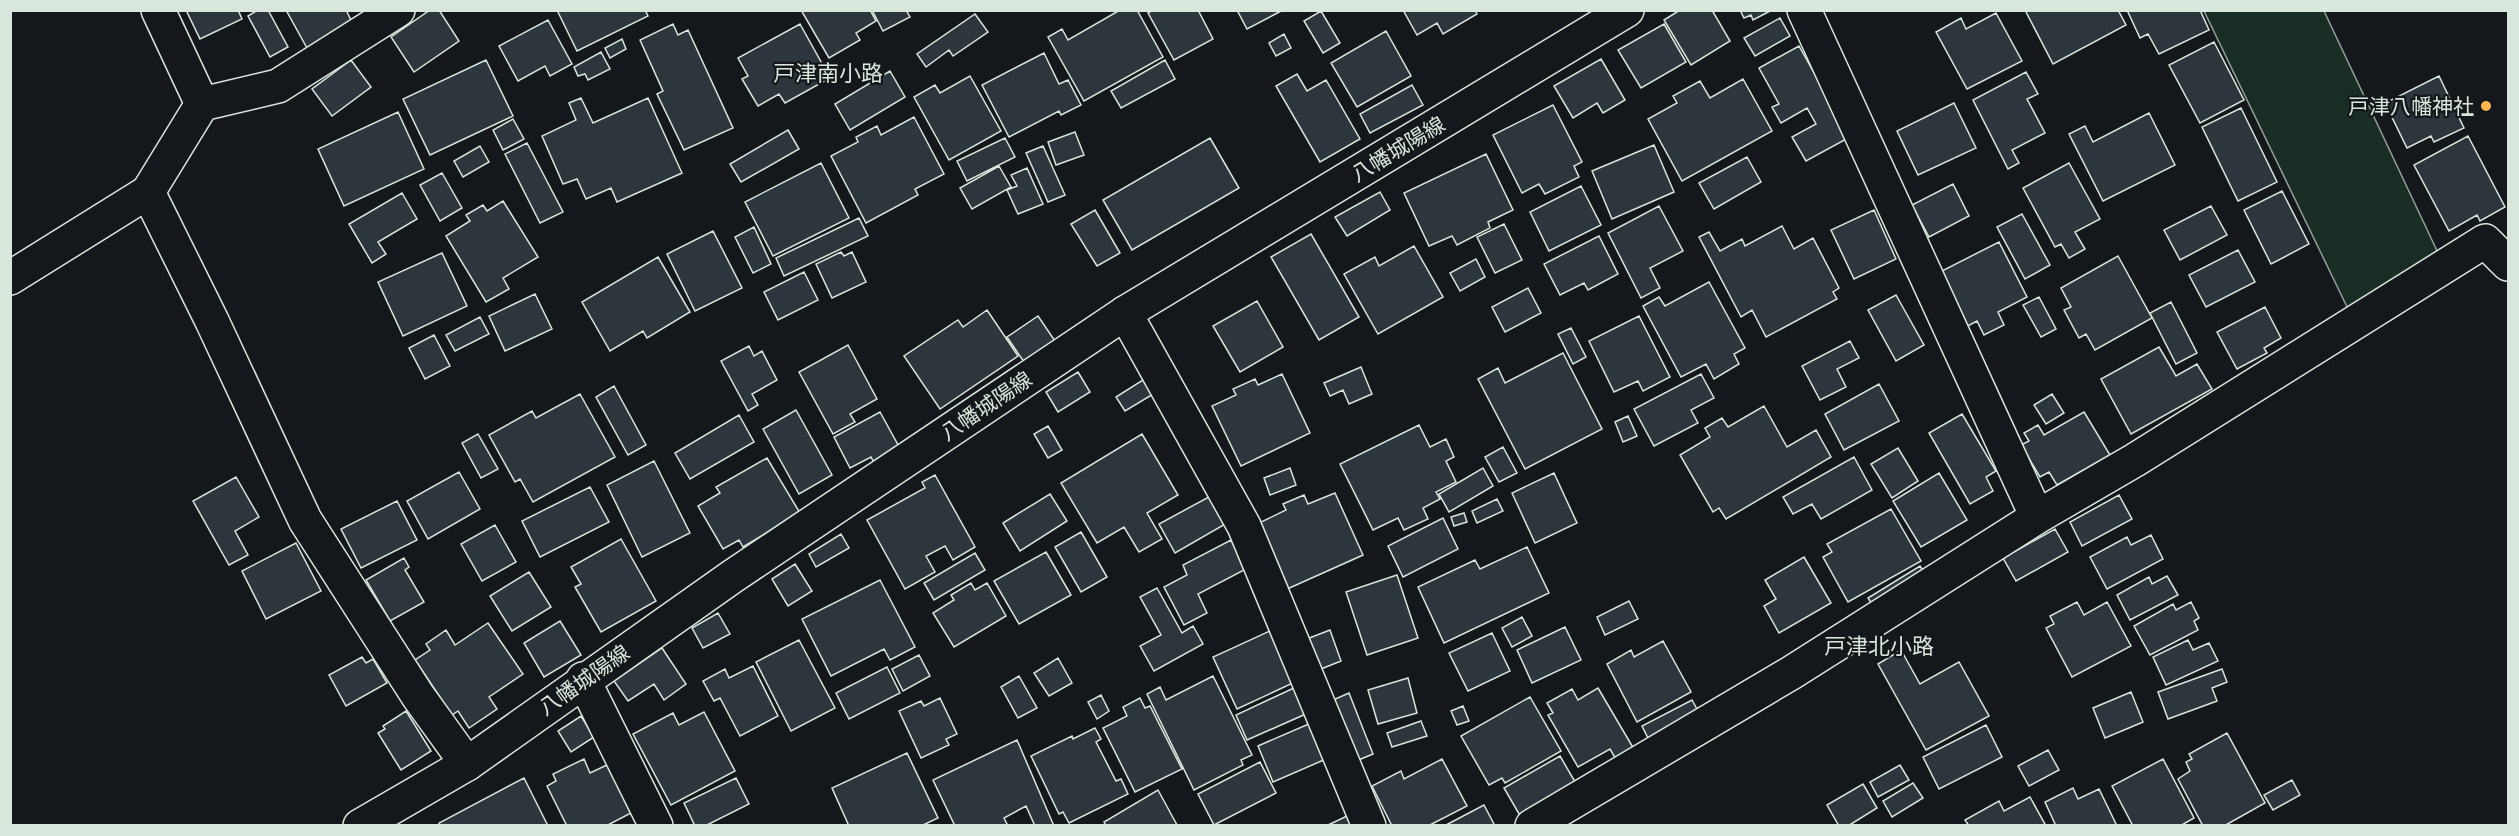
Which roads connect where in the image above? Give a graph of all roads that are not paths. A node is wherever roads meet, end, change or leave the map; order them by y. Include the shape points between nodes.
1 (158, 10) edge
2 (398, 10) edge
3 (1627, 10) edge
4 (1803, 10) edge
5 (202, 104) junction
6 (147, 192) junction
7 (2508, 264) edge
8 (10, 278) edge
9 (1125, 313) junction
10 (2037, 517) junction
11 (583, 679) junction
12 (466, 764) junction
13 (360, 825) edge
14 (656, 825) edge
15 (1369, 825) edge
16 (1532, 825) edge

1 - 5 street
2 - 5 street via 278,86
3 - 9 street, 八幡城陽線
4 - 10 street
5 - 6 street
6 - 8 street
6 - 12 street via 305,520
7 - 10 street via 2485,241
9 - 11 street, 八幡城陽線
9 - 15 street via 1244,526
10 - 16 street via 1791,673
11 - 12 street, 八幡城陽線
11 - 14 street
12 - 13 street, 八幡城陽線

